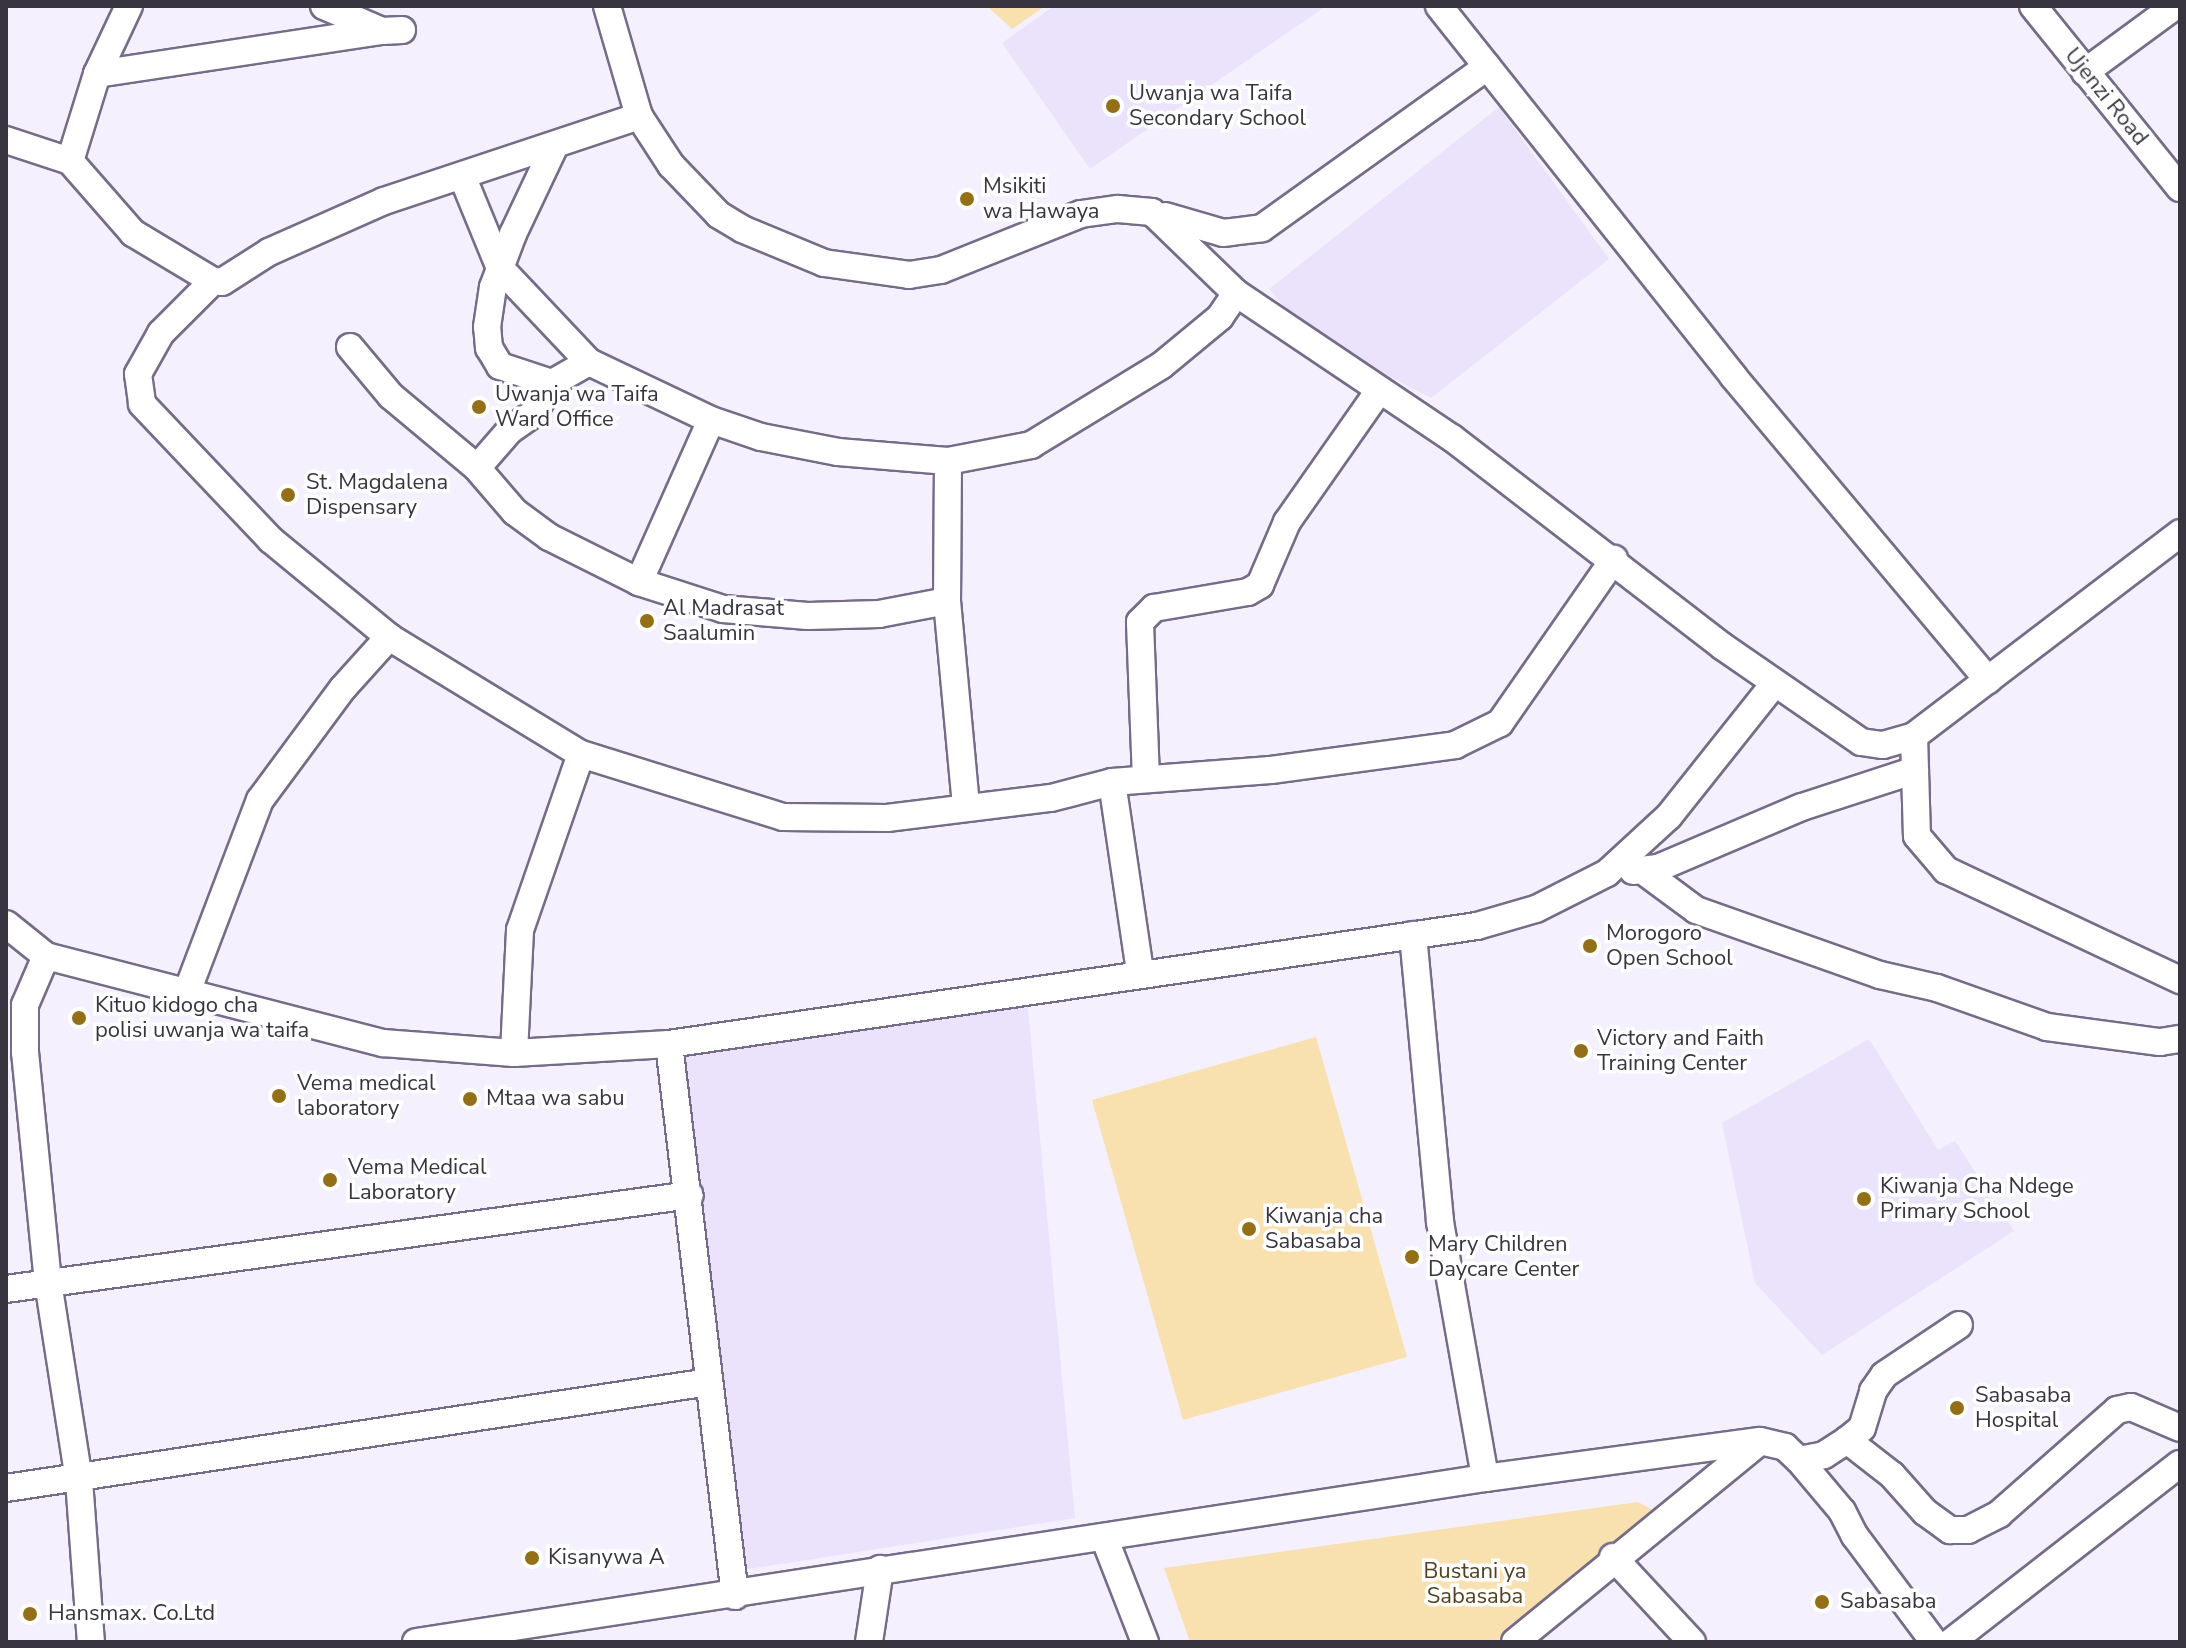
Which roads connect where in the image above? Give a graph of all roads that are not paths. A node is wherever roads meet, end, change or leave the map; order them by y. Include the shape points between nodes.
1 (129, 6) edge
2 (324, 6) edge
3 (1439, 6) edge
4 (2033, 6) edge
5 (2175, 6) edge
6 (609, 7) edge
7 (1487, 67) junction
8 (2085, 72) junction
9 (97, 74) junction
10 (639, 116) junction
11 (6, 140) edge
12 (555, 145) junction
13 (70, 161) junction
14 (463, 178) junction
15 (2180, 188) edge
16 (1152, 212) junction
17 (500, 268) junction
18 (213, 281) junction
19 (1236, 293) junction
20 (350, 347) dead end
21 (589, 362) junction
22 (552, 383) junction
23 (1378, 392) junction
24 (711, 420) junction
25 (948, 461) junction
26 (477, 468) junction
27 (2180, 533) edge
28 (1614, 559) junction
29 (639, 582) junction
30 (947, 601) junction
31 (389, 637) junction
32 (1988, 680) junction
33 (1774, 684) junction
34 (1914, 736) junction
35 (581, 754) junction
36 (1915, 770) junction
37 (1146, 779) junction
38 (1112, 782) junction
39 (966, 806) junction
40 (1642, 870) junction
41 (1607, 873) junction
42 (7, 922) edge
43 (1413, 935) junction
44 (46, 956) junction
45 (1140, 972) junction
46 (2180, 980) edge
47 (187, 992) junction
48 (2180, 1039) edge
49 (669, 1044) junction
50 (514, 1053) junction
51 (16, 1054) edge
52 (690, 1195) junction
53 (48, 1282) junction
54 (6, 1289) edge
55 (1959, 1325) dead end
56 (709, 1382) junction
57 (2180, 1428) edge
58 (1847, 1440) junction
59 (1760, 1441) junction
60 (1799, 1460) junction
61 (2180, 1464) edge
62 (1485, 1478) junction
63 (79, 1480) junction
64 (6, 1488) edge
65 (1104, 1537) junction
66 (1613, 1557) junction
67 (880, 1569) junction
68 (735, 1596) junction
69 (91, 1642) edge
70 (416, 1642) edge
71 (869, 1642) edge
72 (1145, 1642) edge
73 (1515, 1642) edge
74 (1692, 1642) edge
75 (1934, 1642) edge
76 (1951, 1642) edge

1 - 9 street
2 - 9 street via 392,30
3 - 7 street
4 - 8 street, Ujenzi Road
5 - 8 street
6 - 10 street
7 - 16 street via 1262,228 1223,233
7 - 32 street via 1654,270 1733,376
8 - 15 street, Ujenzi Road
9 - 13 street
10 - 12 street
10 - 16 street via 671,165 719,215 766,241 837,265 928,274 1081,214
11 - 13 street
12 - 14 street
12 - 17 street
13 - 18 street via 133,233
14 - 17 street
14 - 18 street via 384,201 269,252 222,282
16 - 19 street
17 - 21 street
17 - 22 street via 488,313 491,356 507,370
18 - 31 street via 161,333 138,374 142,404 271,540
19 - 23 street
19 - 25 street via 1198,337 1060,430 1011,452
20 - 26 street via 391,396
21 - 22 street
21 - 24 street
22 - 26 street via 533,414 510,430
23 - 28 street via 1452,438
23 - 37 street via 1287,522 1260,585 1248,592 1154,608 1140,622
24 - 25 street via 761,437 838,452
24 - 29 street
25 - 30 street
26 - 29 street via 515,512 549,537
27 - 32 street
28 - 33 street
28 - 37 street via 1539,672 1500,723 1483,734 1408,752
29 - 30 street via 723,609 760,614 879,614
30 - 39 street
31 - 35 street
31 - 47 street via 343,688 260,800
32 - 34 street
33 - 34 street via 1861,742 1883,745
33 - 41 street via 1669,816
34 - 36 street
35 - 39 street via 654,781 796,819 887,818
35 - 50 street via 520,930
36 - 40 street via 1802,807 1658,868
36 - 46 street via 1917,836 1946,870
37 - 38 street
38 - 39 street via 1051,798
38 - 45 street
40 - 41 street
40 - 48 street via 1696,910 1880,975 1937,988 2047,1027 2097,1036
41 - 43 street via 1561,899 1504,920
42 - 44 street
43 - 45 street
43 - 62 street via 1440,1222
44 - 47 street
44 - 51 street via 25,1005
45 - 49 street
47 - 50 street via 383,1043
49 - 50 street
49 - 52 street
51 - 53 street
52 - 53 street
52 - 56 street
53 - 54 street
53 - 63 street
55 - 58 street via 1884,1375 1873,1391 1862,1428
56 - 63 street
56 - 68 street
57 - 58 street via 2131,1407 2117,1410 1999,1514 1968,1530 1950,1530 1925,1512 1892,1475
58 - 60 street via 1824,1455
59 - 60 street via 1785,1447
59 - 62 street
59 - 66 street
60 - 75 street via 1842,1511
61 - 76 street
62 - 65 street
63 - 64 street
63 - 69 street
65 - 67 street
65 - 72 street
66 - 73 street
66 - 74 street
67 - 68 street
67 - 71 street
68 - 70 street

